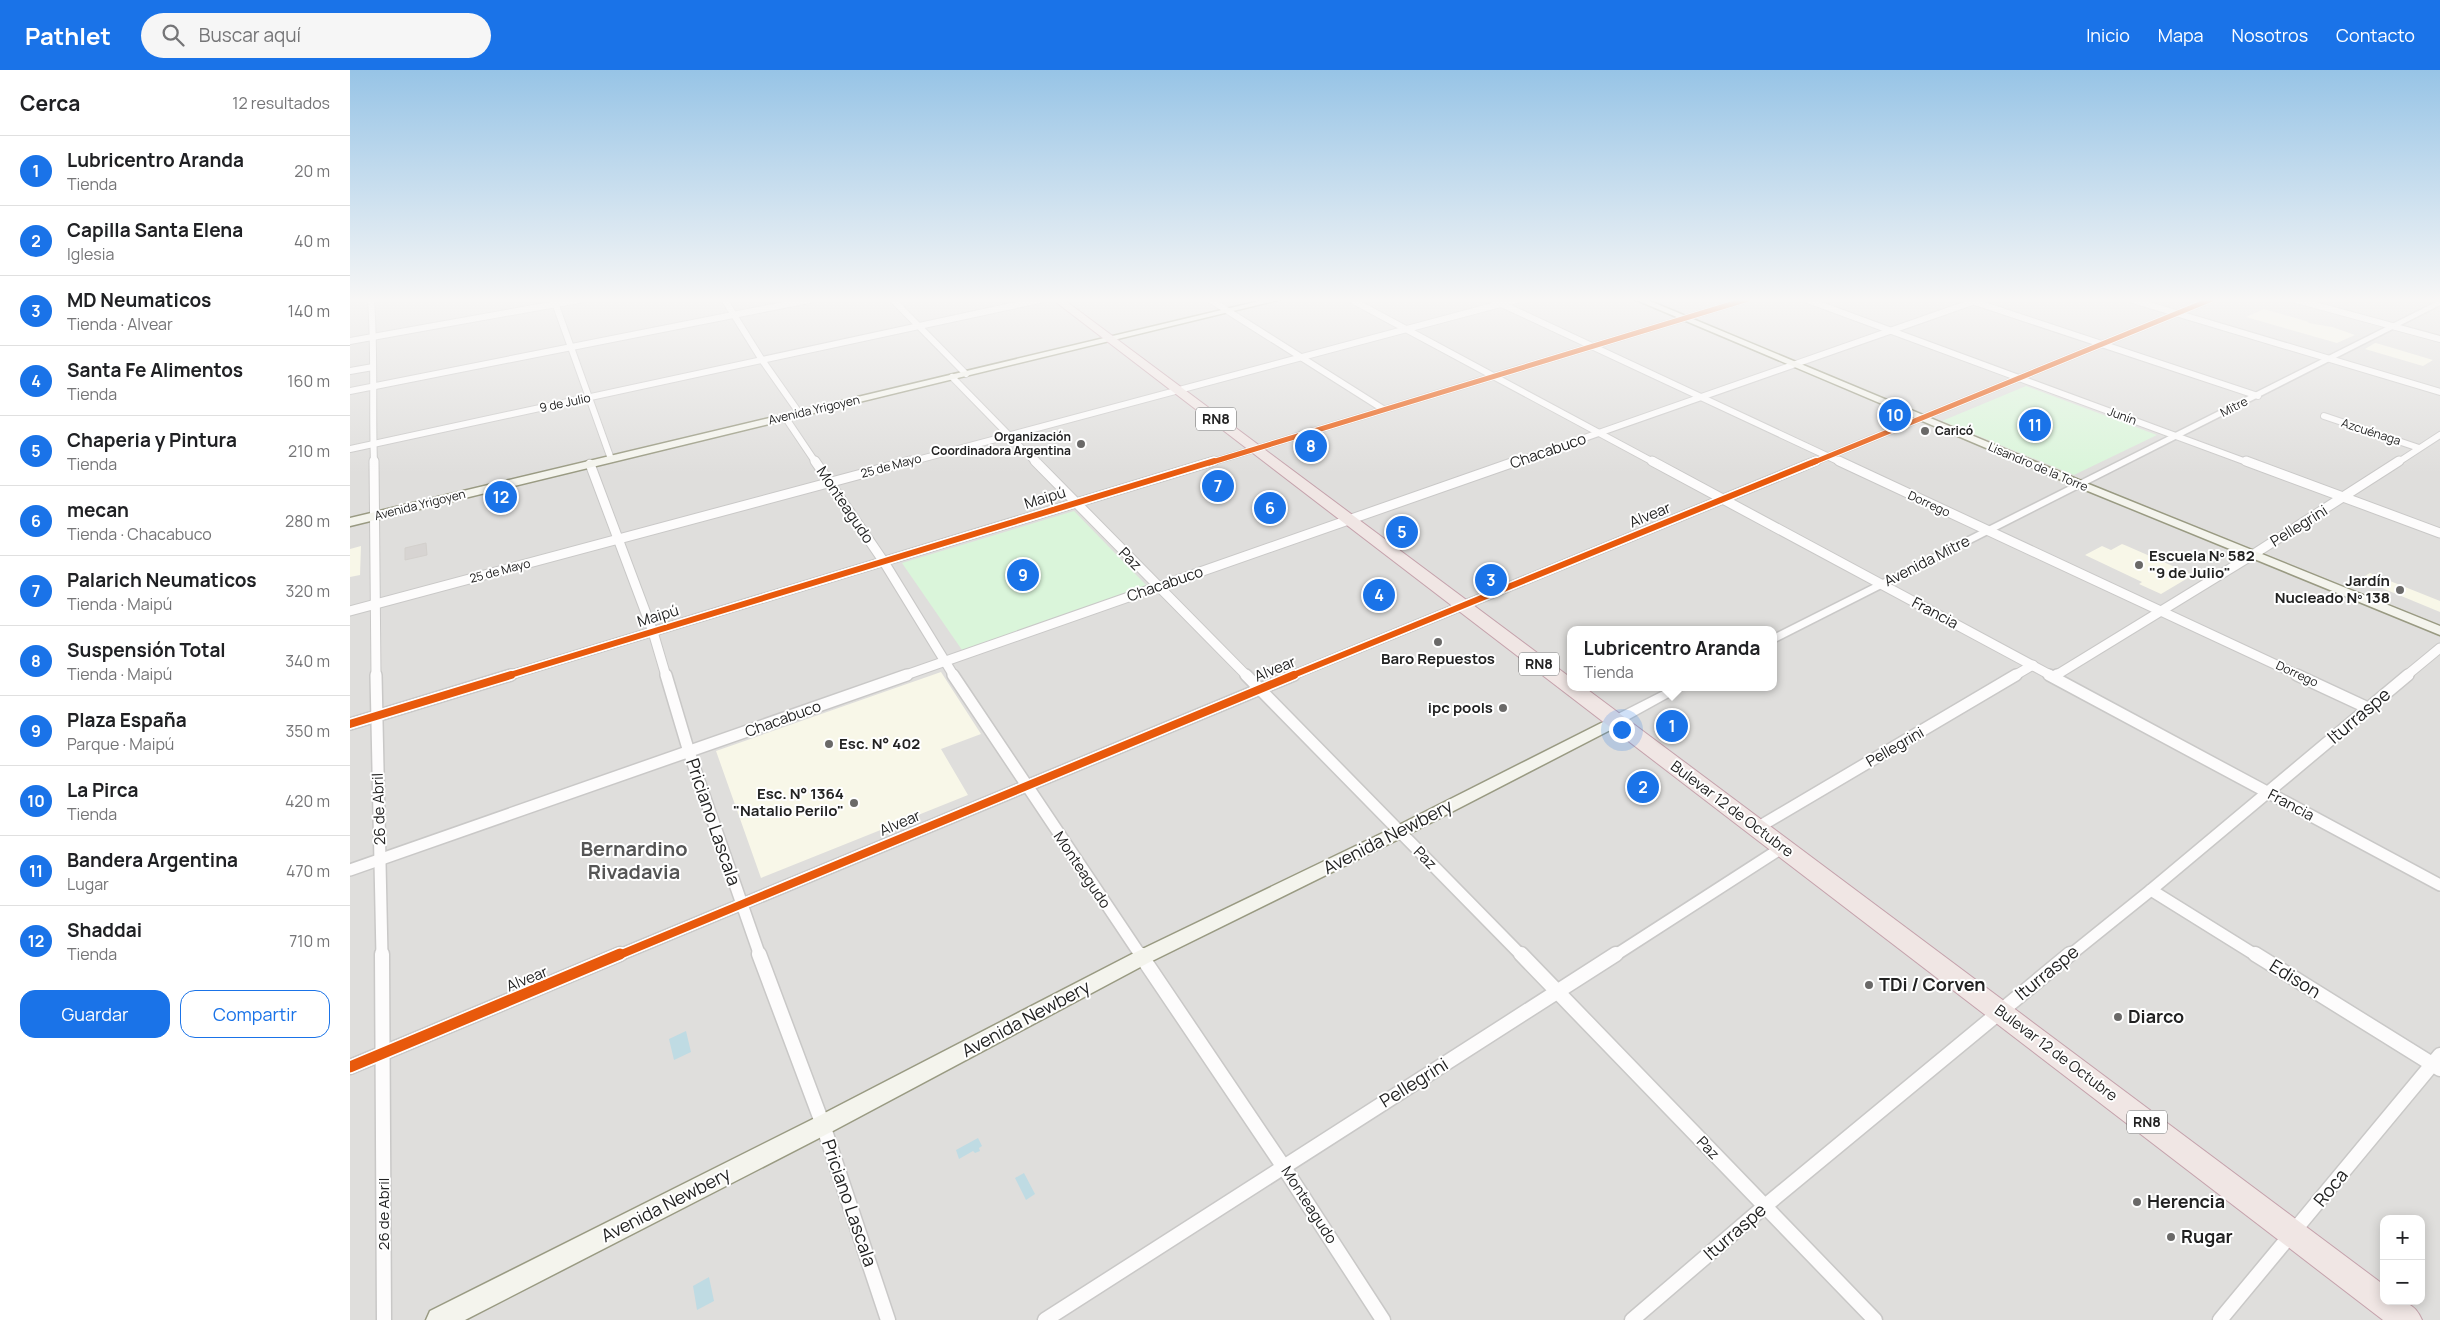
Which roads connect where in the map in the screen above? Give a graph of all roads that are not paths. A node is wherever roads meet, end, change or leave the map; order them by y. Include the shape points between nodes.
1 (373, 357) edge
2 (520, 357) edge
3 (576, 357) edge
4 (760, 357) edge
5 (774, 357) edge
6 (950, 357) edge
7 (1035, 357) edge
8 (1134, 357) edge
9 (1298, 357) edge
10 (1299, 357) edge
11 (1459, 357) edge
12 (1555, 357) edge
13 (1616, 357) edge
14 (1780, 357) edge
15 (1814, 357) edge
16 (1963, 357) edge
17 (2069, 357) edge
18 (2142, 357) edge
19 (2324, 357) edge
20 (2333, 357) edge
21 (2330, 359) junction
22 (762, 360) junction
23 (1796, 364) junction
24 (373, 367) junction
25 (350, 372) edge
26 (966, 374) junction
27 (1494, 376) junction
28 (952, 377) junction
29 (2019, 378) junction
30 (372, 387) junction
31 (1177, 390) junction
32 (350, 391) edge
33 (2440, 392) edge
34 (2258, 396) junction
35 (590, 397) junction
36 (1701, 397) junction
37 (1382, 410) junction
38 (800, 414) junction
39 (2324, 416) dead end
40 (785, 417) junction
41 (1923, 418) junction
42 (1600, 433) junction
43 (1009, 435) junction
44 (2440, 435) edge
45 (2177, 436) junction
46 (373, 444) junction
47 (2419, 448) junction
48 (350, 449) edge
49 (1255, 449) junction
50 (1829, 457) junction
51 (612, 459) junction
52 (590, 464) junction
53 (830, 483) junction
54 (2082, 485) junction
55 (2344, 498) junction
56 (1722, 500) junction
57 (1075, 503) junction
58 (376, 516) junction
59 (1350, 521) junction
60 (350, 522) edge
61 (1988, 531) junction
62 (2440, 533) edge
63 (619, 539) junction
64 (2254, 554) junction
65 (884, 562) junction
66 (1881, 584) junction
67 (1157, 586) junction
68 (377, 604) junction
69 (1462, 606) junction
70 (2161, 610) junction
71 (350, 611) edge
72 (2440, 631) edge
73 (653, 632) junction
74 (1777, 638) edge
75 (2440, 648) edge
76 (944, 661) junction
77 (2033, 665) junction
78 (2054, 677) junction
79 (1567, 685) edge
80 (1261, 690) junction
81 (1575, 691) edge
82 (1673, 691) edge
83 (2368, 708) junction
84 (376, 716) junction
85 (1615, 721) junction
86 (350, 724) edge
87 (689, 752) junction
88 (1026, 785) junction
89 (2268, 792) junction
90 (1757, 828) junction
91 (1399, 832) junction
92 (1783, 847) junction
93 (380, 859) junction
94 (350, 870) edge
95 (2440, 885) edge
96 (2151, 890) junction
97 (741, 905) junction
98 (1141, 958) junction
99 (1558, 992) junction
100 (2000, 1010) junction
101 (384, 1053) junction
102 (2438, 1062) edge
103 (350, 1067) edge
104 (823, 1125) junction
105 (1284, 1166) junction
106 (1764, 1206) junction
107 (2294, 1234) junction
108 (384, 1320) edge
109 (439, 1320) edge
110 (888, 1320) edge
111 (1045, 1320) edge
112 (1383, 1320) edge
113 (1632, 1320) edge
114 (1875, 1320) edge
115 (2220, 1320) edge
116 (2407, 1320) edge

1 - 24 street, 26 de Abril
2 - 30 street
3 - 35 street
4 - 22 street
5 - 22 street, 9 de Julio
6 - 26 street
7 - 26 main road, Avenida Yrigoyen
8 - 31 highway, Bulevar 12 de Octubre / RN8
9 - 31 street, 25 de Mayo
10 - 37 street
11 - 27 street, Francia
12 - 27 street, Maipú
13 - 36 street, Dorrego
14 - 23 main road, Lisandro de la Torre
15 - 23 street, Chacabuco
16 - 29 street, Junín
17 - 29 street, Alvear
18 - 34 street
19 - 21 street
20 - 21 street, Mitre
21 - 33 street
21 - 34 street, Mitre
22 - 35 street, 9 de Julio
22 - 38 street
23 - 36 street, Chacabuco
23 - 41 main road, Lisandro de la Torre
24 - 25 street
24 - 30 street, 26 de Abril
26 - 28 main road, Avenida Yrigoyen
27 - 37 street, Maipú
27 - 42 street, Francia
28 - 38 main road, Avenida Yrigoyen
28 - 43 street, Paz
29 - 41 street, Alvear
29 - 45 street, Junín
30 - 32 street
30 - 46 street, 26 de Abril
31 - 43 street, 25 de Mayo
31 - 49 highway, Bulevar 12 de Octubre / RN8
34 - 45 street, Mitre
35 - 46 street, 9 de Julio
35 - 51 street
36 - 42 street, Chacabuco
36 - 50 street, Dorrego
37 - 49 street, Maipú
38 - 40 main road, Avenida Yrigoyen
39 - 47 street, Azcuénaga
40 - 51 main road, Avenida Yrigoyen
40 - 53 street, Monteagudo
41 - 50 street, Alvear
41 - 54 main road, Lisandro de la Torre
42 - 56 street, Francia
42 - 59 street, Chacabuco
43 - 53 street, 25 de Mayo
43 - 57 street, Paz
44 - 47 street, Pellegrini
45 - 54 street, Mitre
45 - 55 street, Junín
46 - 48 street, 9 de Julio
46 - 58 street, 26 de Abril
47 - 55 street, Pellegrini
49 - 57 street, Maipú
49 - 59 highway, Bulevar 12 de Octubre / RN8
50 - 56 street, Alvear
50 - 61 street, Dorrego
51 - 52 main road, Avenida Yrigoyen
52 - 58 main road, Avenida Yrigoyen
52 - 63 street, Priciano Lascala
53 - 63 street, 25 de Mayo
53 - 65 street, Monteagudo
54 - 61 street, Avenida Mitre
54 - 64 main road, Lisandro de la Torre
55 - 62 street, Junín
55 - 64 street, Pellegrini
56 - 66 street, Francia
56 - 69 street, Alvear
57 - 65 street, Maipú
57 - 67 street, Paz
58 - 60 main road, Avenida Yrigoyen
58 - 68 street, 26 de Abril
59 - 67 street, Chacabuco
59 - 69 highway, Bulevar 12 de Octubre / RN8
61 - 66 street, Avenida Mitre
61 - 70 street, Dorrego
63 - 68 street, 25 de Mayo
63 - 73 street, Priciano Lascala
64 - 70 street, Pellegrini
64 - 72 main road, Lisandro de la Torre
65 - 73 street, Maipú
65 - 76 street, Monteagudo
66 - 74 street, Avenida Mitre
66 - 77 street, Francia
67 - 76 street, Chacabuco
67 - 80 street, Paz
68 - 71 street, 25 de Mayo
68 - 84 street, 26 de Abril
69 - 79 highway, Bulevar 12 de Octubre / RN8
69 - 80 street, Alvear
70 - 78 street, Pellegrini
70 - 83 street, Dorrego
73 - 84 street, Maipú
73 - 87 street, Priciano Lascala
75 - 83 street, Iturraspe
76 - 87 street, Chacabuco
76 - 88 street, Monteagudo
77 - 78 street, Francia
77 - 90 street, Pellegrini
78 - 89 street, Francia
80 - 88 street, Alvear
80 - 91 street, Paz
81 - 85 highway, Bulevar 12 de Octubre / RN8
82 - 85 street
83 - 89 street, Iturraspe
84 - 86 street, Maipú
84 - 93 street, 26 de Abril
85 - 90 highway, Bulevar 12 de Octubre / RN8
85 - 91 main road, Avenida Newbery
87 - 93 street, Chacabuco
87 - 97 street, Priciano Lascala
88 - 97 street, Alvear
88 - 98 street, Monteagudo
89 - 95 street, Francia
89 - 96 street, Iturraspe
90 - 92 highway, Bulevar 12 de Octubre / RN8
91 - 98 main road, Avenida Newbery
91 - 99 street, Paz
92 - 99 street, Pellegrini
92 - 100 highway, Bulevar 12 de Octubre / RN8
93 - 94 street, Chacabuco
93 - 101 street, 26 de Abril
96 - 100 street, Iturraspe
96 - 102 street, Edison
97 - 101 street, Alvear
97 - 104 street, Priciano Lascala
98 - 104 main road, Avenida Newbery
98 - 105 street, Monteagudo
99 - 105 street, Pellegrini
99 - 106 street, Paz
100 - 106 street, Iturraspe
100 - 107 highway, Bulevar 12 de Octubre / RN8
101 - 103 street, Alvear
101 - 108 street, 26 de Abril
102 - 107 street, Roca
104 - 109 main road, Avenida Newbery
104 - 110 street, Priciano Lascala
105 - 111 street, Pellegrini
105 - 112 street, Monteagudo
106 - 113 street, Iturraspe
106 - 114 street, Paz
107 - 115 street, Roca
107 - 116 highway, Bulevar 12 de Octubre / RN8

